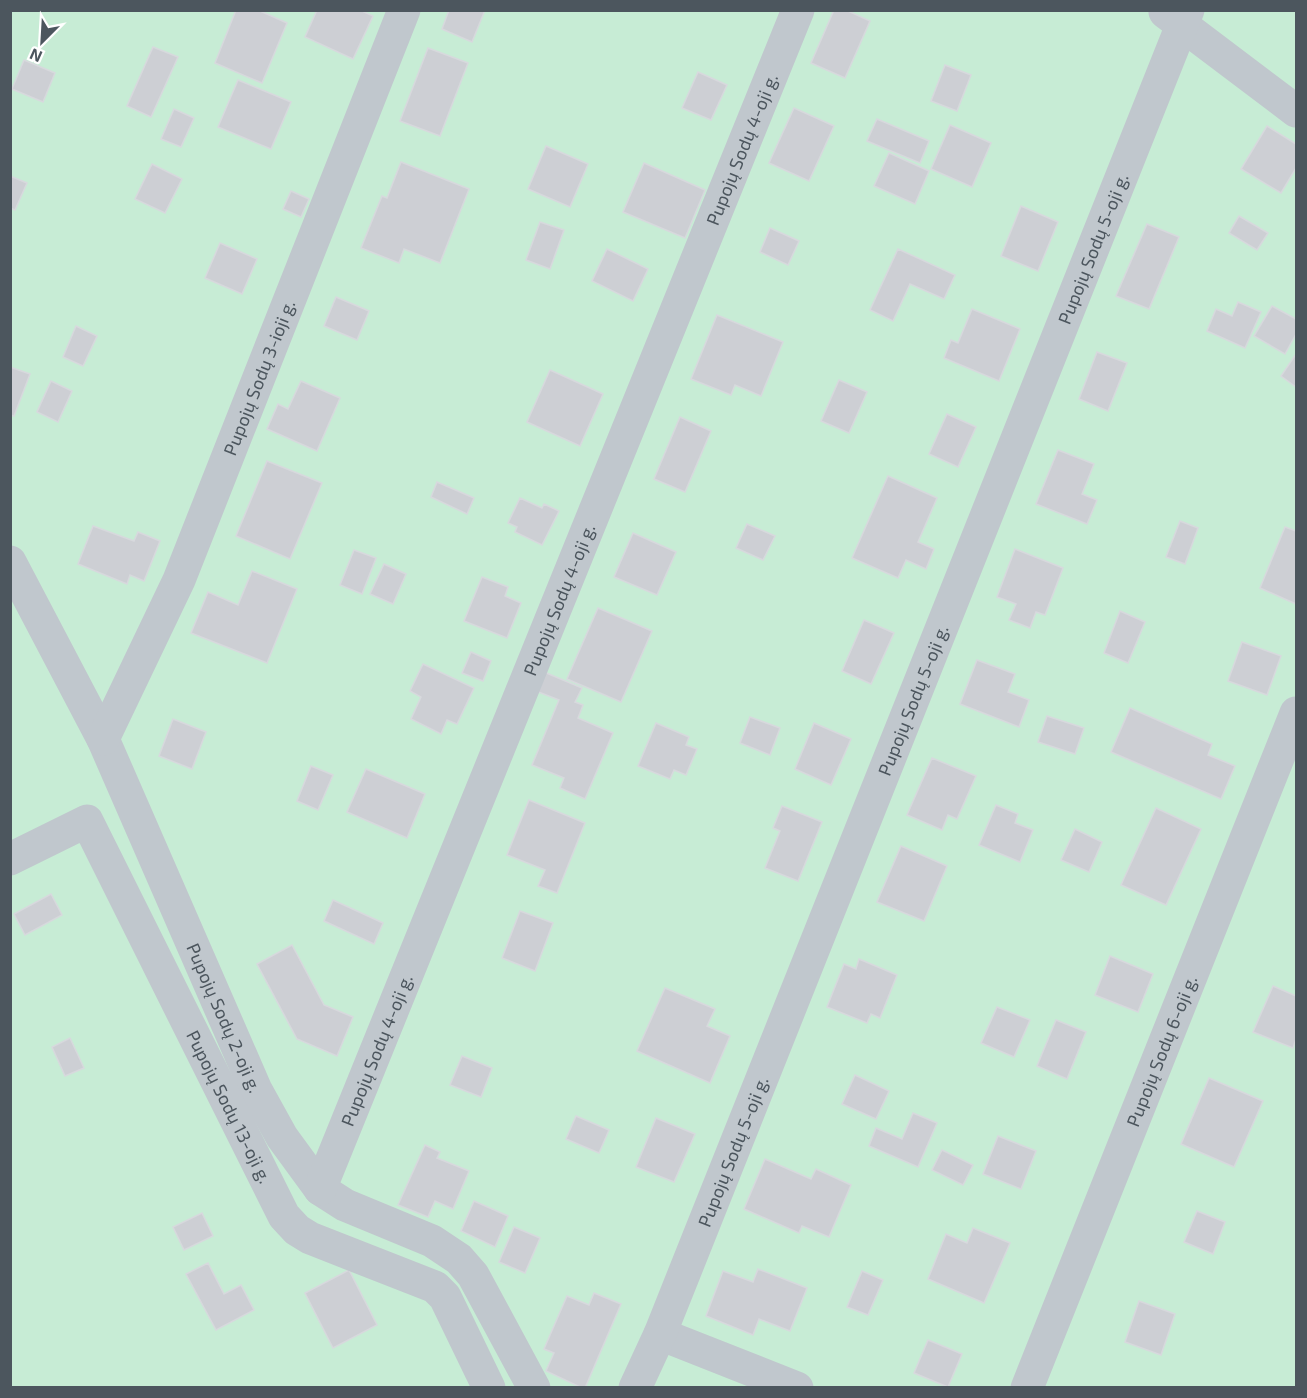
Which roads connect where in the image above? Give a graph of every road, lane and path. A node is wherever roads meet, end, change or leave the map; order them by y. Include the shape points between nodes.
1 (404, 10) edge
2 (798, 10) edge
3 (1178, 15) edge
4 (1296, 111) edge
5 (10, 562) edge
6 (1296, 713) edge
7 (103, 739) junction
8 (10, 859) edge
9 (320, 1189) junction
10 (660, 1334) junction
11 (489, 1388) edge
12 (534, 1388) edge
13 (635, 1388) edge
14 (796, 1388) edge
15 (1028, 1388) edge

1 - 7 street, Pupojų Sodų 3-ioji g. via 179,580
2 - 9 street, Pupojų Sodų 4-oji g.
3 - 4 street
3 - 10 street, Pupojų Sodų 5-oji g.
5 - 7 street, Pupojų Sodų 2-oji g.
6 - 15 street, Pupojų Sodų 6-oji g.
7 - 9 street, Pupojų Sodų 2-oji g. via 256,1090 282,1137
8 - 11 street, Pupojų Sodų 13-oji g. via 87,821 284,1216 310,1238 435,1287 445,1297
9 - 12 street, Pupojų Sodų 2-oji g. via 345,1205 432,1241 459,1259 473,1275
10 - 13 street, Pupojų Sodų 5-oji g.
10 - 14 street

